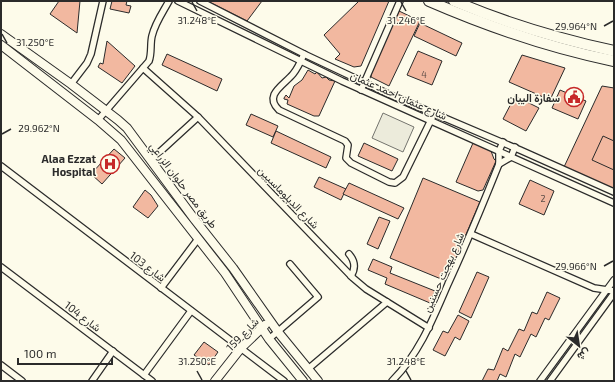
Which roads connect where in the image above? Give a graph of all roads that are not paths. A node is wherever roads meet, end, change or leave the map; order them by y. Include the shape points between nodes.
1 (103, 1) edge
2 (169, 1) edge
3 (178, 1) edge
4 (200, 1) edge
5 (400, 1) edge
6 (429, 1) edge
7 (454, 1) edge
8 (243, 23) junction
9 (238, 31) junction
10 (1, 34) edge
11 (1, 45) edge
12 (614, 51) edge
13 (304, 54) junction
14 (614, 61) edge
15 (301, 62) junction
16 (143, 68) junction
17 (364, 82) junction
18 (70, 84) junction
19 (361, 90) junction
20 (106, 111) junction
21 (434, 114) junction
22 (198, 117) junction
23 (98, 120) junction
24 (431, 120) junction
25 (503, 142) junction
26 (515, 147) junction
27 (499, 151) junction
28 (511, 157) junction
29 (151, 160) junction
30 (499, 164) junction
31 (1, 166) edge
32 (614, 192) edge
33 (614, 203) edge
34 (471, 234) junction
35 (198, 239) junction
36 (349, 254) dead end
37 (290, 264) dead end
38 (1, 267) edge
39 (351, 276) junction
40 (614, 280) edge
41 (161, 288) junction
42 (606, 290) junction
43 (614, 292) edge
44 (387, 302) junction
45 (191, 311) junction
46 (270, 321) junction
47 (262, 328) junction
48 (429, 328) junction
49 (278, 332) junction
50 (269, 339) junction
51 (241, 348) junction
52 (113, 351) junction
53 (1, 365) edge
54 (308, 369) junction
55 (144, 375) junction
56 (22, 381) edge
57 (92, 381) edge
58 (152, 381) edge
59 (215, 381) edge
60 (284, 381) edge
61 (303, 381) edge
62 (318, 381) edge
63 (392, 381) edge
64 (540, 381) edge
65 (550, 381) edge

1 - 18 street via 91,54
2 - 16 street via 154,28 150,58
3 - 9 street, شارع عثمان احمد عثمان
4 - 8 street, شارع عثمان احمد عثمان
5 - 17 street
6 - 14 highway via 518,36
7 - 12 highway via 505,21
8 - 9 street
8 - 13 street, شارع عثمان احمد عثمان
9 - 15 street, شارع عثمان احمد عثمان
10 - 18 main road, طريق مصر حلوان الزراعي
11 - 23 main road, طريق مصر حلوان الزراعي
13 - 15 street
13 - 17 street, شارع عثمان احمد عثمان
15 - 19 street, شارع عثمان احمد عثمان
15 - 24 street via 276,91 273,99 276,107 345,141 348,145 345,155 349,162 389,182 398,182 403,177
16 - 20 street
16 - 22 street, شارع الدبلوماسيين
17 - 19 street
17 - 21 street, شارع عثمان احمد عثمان
18 - 20 main road, طريق مصر حلوان الزراعي
19 - 24 street, شارع عثمان احمد عثمان
20 - 23 street
20 - 29 main road, طريق مصر حلوان الزراعي via 127,128
21 - 24 street
21 - 25 street, شارع عثمان احمد عثمان
22 - 29 street
22 - 39 street, شارع الدبلوماسيين
23 - 35 main road, طريق مصر حلوان الزراعي via 127,146
24 - 27 street, شارع عثمان احمد عثمان
25 - 26 street, شارع عثمان احمد عثمان
25 - 27 street
26 - 28 street
26 - 32 street, شارع عثمان احمد عثمان
27 - 28 street, شارع عثمان احمد عثمان
27 - 30 street, شارع بهجت حسنين
28 - 30 street
28 - 33 street, شارع عثمان احمد عثمان
29 - 46 main road, طريق مصر حلوان الزراعي
30 - 34 street, شارع بهجت حسنين
31 - 41 street, شارع 103
34 - 42 street via 594,288
34 - 48 street, شارع بهجت حسنين
35 - 41 street
35 - 47 main road, طريق مصر حلوان الزراعي via 236,288
36 - 39 street via 354,261
37 - 49 street via 318,297
38 - 52 street, شارع 104
39 - 44 street, شارع الدبلوماسيين
40 - 42 street
41 - 45 street, شارع 103
42 - 43 street
42 - 64 street
43 - 65 street
44 - 48 street, شارع الدبلوماسيين
44 - 54 street
45 - 51 street, شارع 103
45 - 55 street
46 - 47 main road, شارع 159
46 - 49 main road, طريق مصر حلوان الزراعي
47 - 50 main road, طريق مصر حلوان الزراعي
47 - 51 main road, شارع 159
48 - 63 street, شارع بهجت حسنين via 414,354
49 - 50 street
49 - 54 main road, طريق مصر حلوان الزراعي
50 - 61 main road, طريق مصر حلوان الزراعي
51 - 59 main road, شارع 159
51 - 60 street, شارع 103
52 - 55 street, شارع 104
52 - 57 street
53 - 56 street
54 - 62 main road, طريق مصر حلوان الزراعي
55 - 58 street, شارع 104

